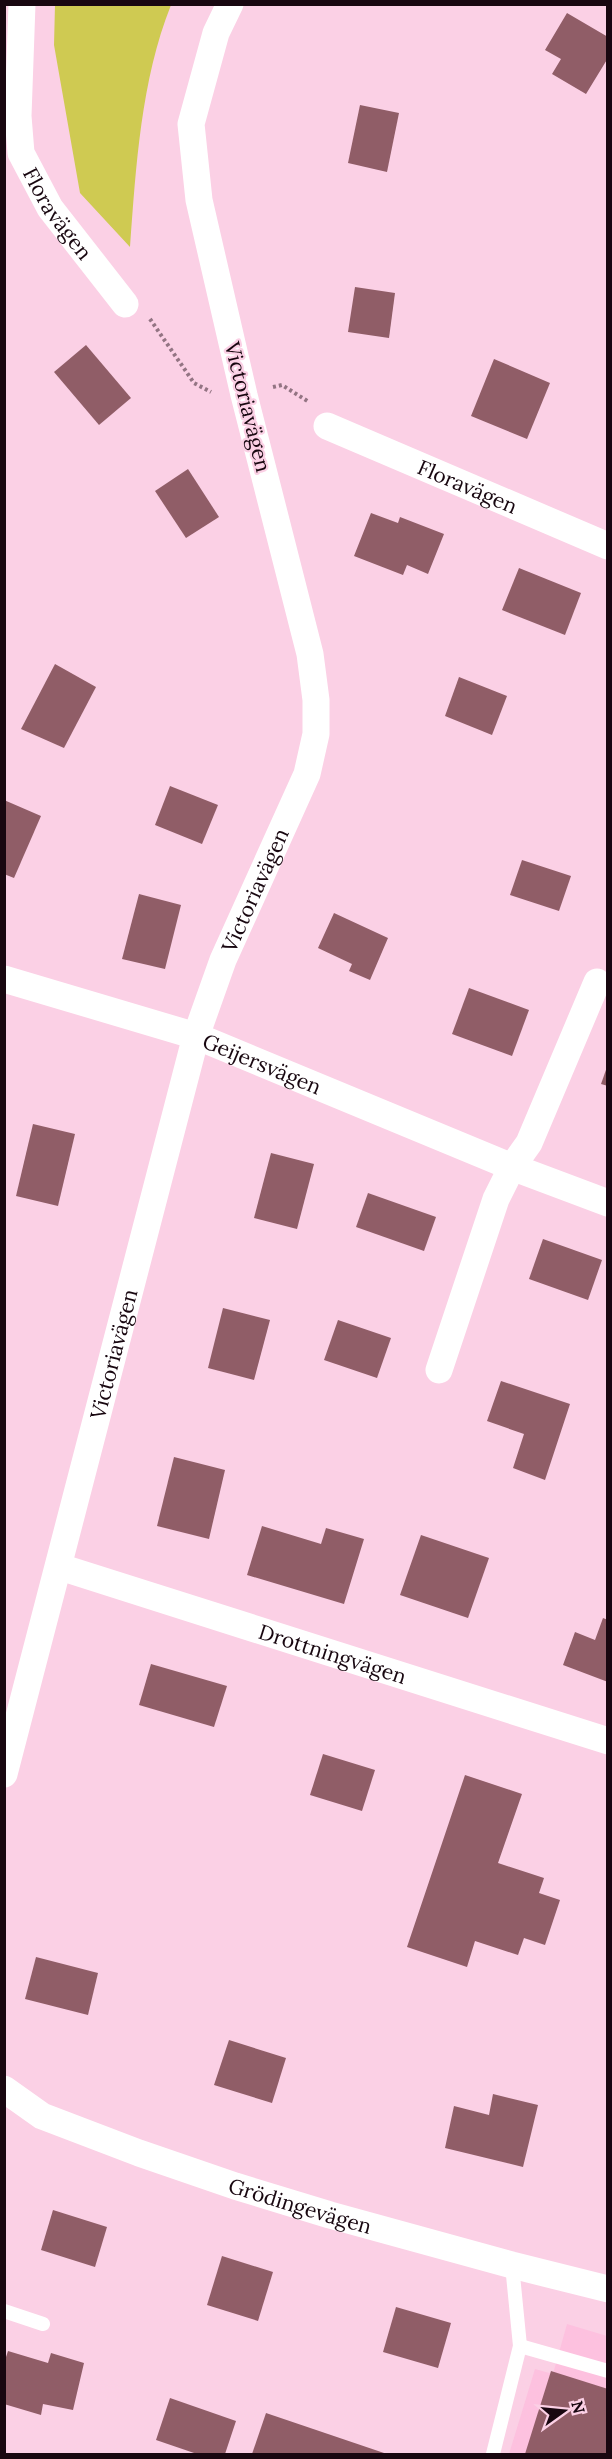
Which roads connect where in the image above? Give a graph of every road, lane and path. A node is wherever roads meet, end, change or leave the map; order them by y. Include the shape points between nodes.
1 (22, 4) edge
2 (230, 4) edge
3 (125, 304) joint
4 (244, 395) junction
5 (327, 426) joint
6 (608, 546) edge
7 (4, 979) edge
8 (597, 982) dead end
9 (196, 1036) junction
10 (512, 1167) junction
11 (608, 1203) edge
12 (439, 1371) dead end
13 (60, 1566) junction
14 (608, 1741) edge
15 (4, 1774) edge
16 (4, 2089) edge
17 (512, 2265) junction
18 (608, 2289) edge
19 (4, 2311) edge
20 (43, 2324) dead end
21 (520, 2346) junction
22 (608, 2371) edge
23 (493, 2454) edge

1 - 3 street, Floravägen via 18,116 21,153 50,208
2 - 4 street, Victoriavägen via 216,33 191,124 199,200
3 - 4 path via 133,294 194,383 223,398
4 - 5 path via 282,385 330,415
4 - 9 street, Victoriavägen via 310,654 316,734 308,774 223,960
5 - 6 street, Floravägen
7 - 9 street, Geijersvägen
8 - 10 street via 529,1143
9 - 10 street, Geijersvägen
9 - 13 street, Victoriavägen
10 - 11 street, Geijersvägen
10 - 12 street via 496,1199
13 - 14 street, Drottningvägen
13 - 15 street, Victoriavägen
16 - 17 street, Grödingevägen via 42,2116 139,2153 330,2215
17 - 18 street, Grödingevägen
17 - 21 lane
19 - 20 lane
21 - 22 lane
21 - 23 lane

